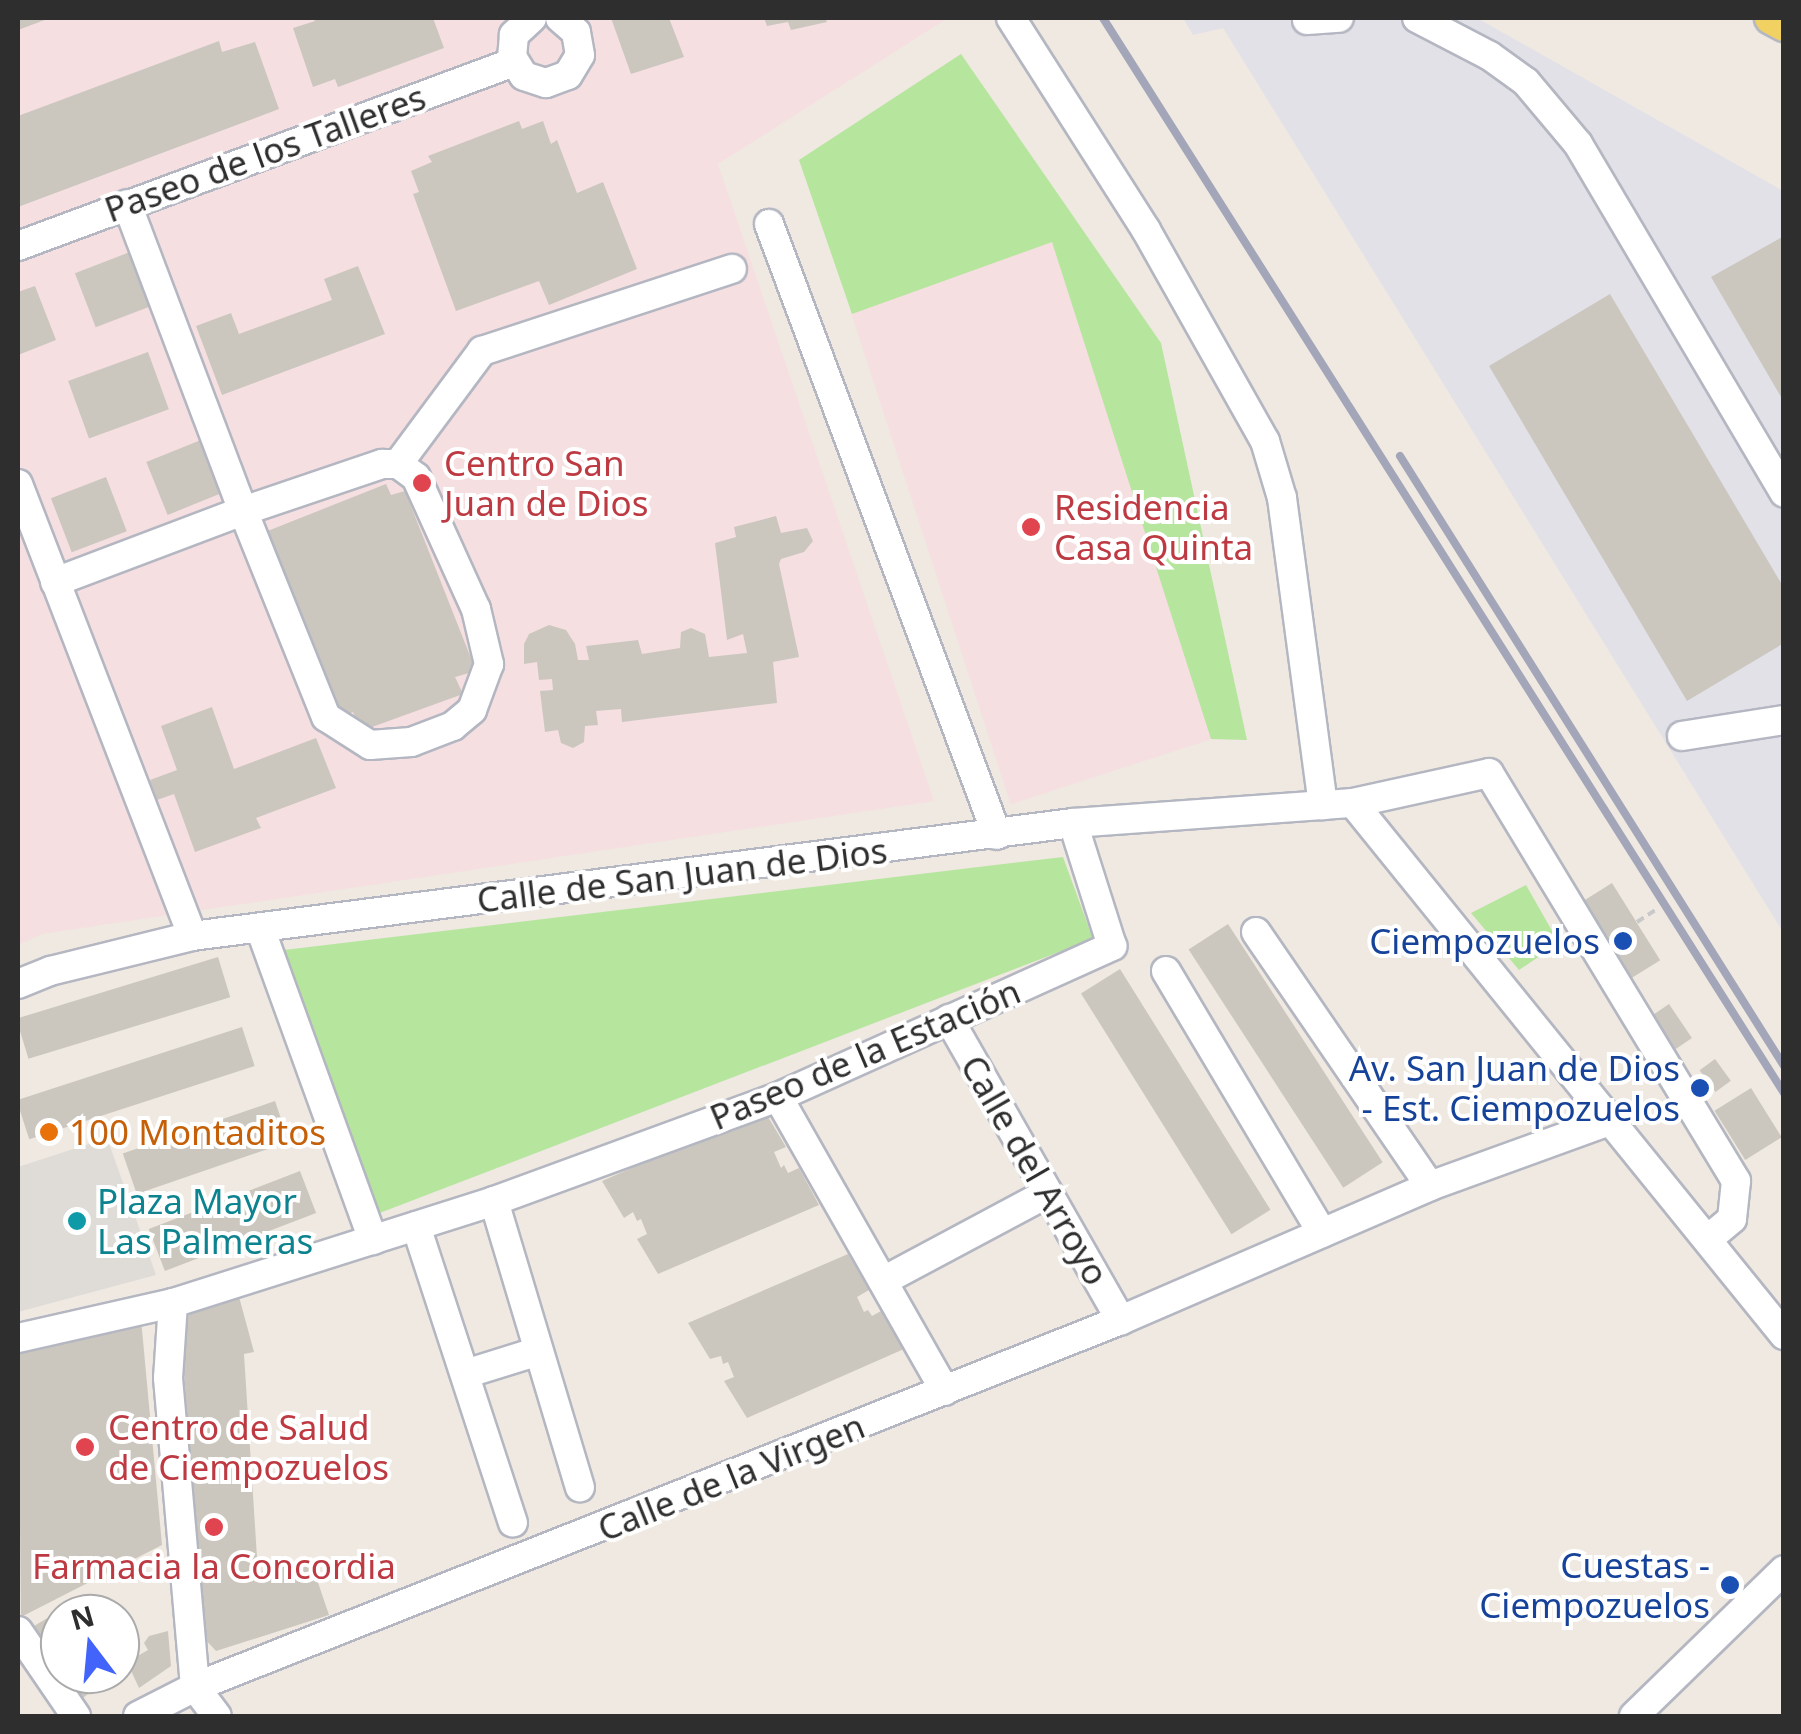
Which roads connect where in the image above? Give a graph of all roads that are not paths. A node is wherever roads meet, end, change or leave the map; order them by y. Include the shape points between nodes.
1 (532, 18) edge
2 (560, 18) edge
3 (1011, 18) edge
4 (1339, 18) edge
5 (1417, 18) edge
6 (1771, 18) edge
7 (1307, 20) dead end
8 (1784, 25) edge
9 (514, 62) junction
10 (127, 204) junction
11 (770, 224) dead end
12 (18, 246) edge
13 (732, 269) dead end
14 (398, 464) junction
15 (18, 484) edge
16 (1784, 493) edge
17 (243, 511) junction
18 (55, 582) junction
19 (1784, 720) edge
20 (1682, 736) dead end
21 (1353, 802) junction
22 (1323, 805) junction
23 (1073, 823) junction
24 (997, 834) junction
25 (260, 928) junction
26 (1256, 932) dead end
27 (192, 936) junction
28 (1166, 971) dead end
29 (18, 984) edge
30 (949, 1020) junction
31 (778, 1097) junction
32 (1612, 1120) junction
33 (1430, 1186) junction
34 (1048, 1193) junction
35 (494, 1201) junction
36 (416, 1226) junction
37 (1322, 1233) junction
38 (1709, 1238) junction
39 (374, 1240) junction
40 (883, 1281) junction
41 (172, 1302) junction
42 (1121, 1320) junction
43 (1784, 1334) edge
44 (18, 1338) edge
45 (539, 1351) junction
46 (464, 1374) junction
47 (945, 1391) junction
48 (580, 1487) dead end
49 (513, 1523) dead end
50 (1784, 1570) edge
51 (18, 1631) edge
52 (195, 1687) junction
53 (76, 1716) edge
54 (138, 1716) edge
55 (217, 1716) edge
56 (1634, 1716) edge

1 - 9 street via 514,35
2 - 9 street via 580,43 568,75 534,82
3 - 22 street via 1146,230 1265,441 1282,498
4 - 7 street
5 - 16 street via 1526,82 1578,144
6 - 8 main road
9 - 10 street, Paseo de los Talleres
10 - 12 street, Paseo de los Talleres
10 - 17 street
11 - 24 street
13 - 14 street via 482,351
14 - 17 street
14 - 17 street via 416,477 476,608 489,664 472,710 453,726 411,742 370,745 326,717
15 - 18 street
17 - 18 street
18 - 27 street
19 - 20 street
21 - 22 street, Calle de San Juan de Dios
21 - 32 street
21 - 38 street, Calle de San Juan de Dios via 1489,773 1736,1181 1732,1219
22 - 23 street, Calle de San Juan de Dios
23 - 24 street, Calle de San Juan de Dios
23 - 30 street, Paseo de la Estación via 1112,946
24 - 25 street, Calle de San Juan de Dios
25 - 27 street, Calle de San Juan de Dios
25 - 39 street
26 - 33 street
27 - 29 street, Calle de San Juan de Dios
28 - 37 street
30 - 31 street, Paseo de la Estación
30 - 34 street, Calle del Arroyo
31 - 35 street, Paseo de la Estación
31 - 40 street
32 - 33 street, Calle de la Virgen
32 - 38 street
33 - 37 street, Calle de la Virgen
34 - 40 street
34 - 42 street, Calle del Arroyo
35 - 36 street, Paseo de la Estación
35 - 45 street
36 - 39 street, Paseo de la Estación
36 - 46 street
37 - 42 street, Calle de la Virgen
38 - 43 street
39 - 41 street, Paseo de la Estación
40 - 47 street
41 - 44 street, Paseo de la Estación
41 - 52 street via 168,1378
42 - 47 street, Calle de la Virgen
45 - 46 street
45 - 48 street
46 - 49 street
47 - 52 street, Calle de la Virgen
50 - 56 street
51 - 53 street
52 - 54 street, Calle de la Virgen
52 - 55 street

